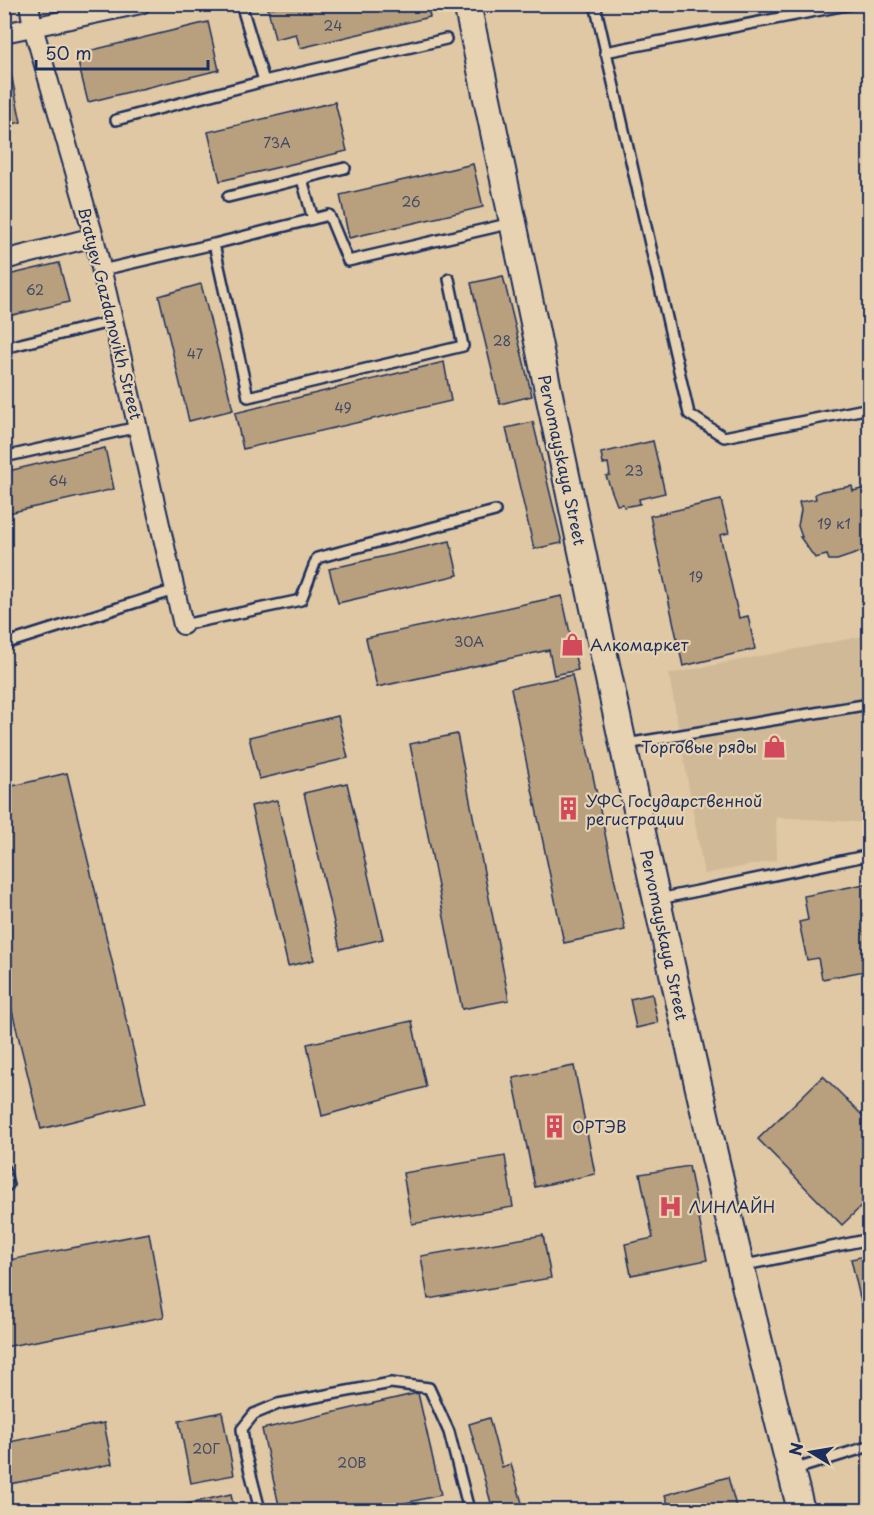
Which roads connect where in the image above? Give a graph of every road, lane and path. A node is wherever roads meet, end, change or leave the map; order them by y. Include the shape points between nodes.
1 (29, 4) edge
2 (141, 4) edge
3 (241, 4) edge
4 (467, 4) edge
5 (595, 4) edge
6 (852, 4) edge
7 (33, 27) junction
8 (4, 33) edge
9 (446, 39) dead end
10 (604, 52) junction
11 (264, 81) junction
12 (116, 120) dead end
13 (345, 168) dead end
14 (302, 179) junction
15 (228, 197) dead end
16 (313, 219) junction
17 (513, 223) junction
18 (94, 237) junction
19 (214, 244) junction
20 (4, 260) edge
21 (102, 270) junction
22 (449, 279) dead end
23 (114, 321) junction
24 (4, 348) edge
25 (870, 408) edge
26 (138, 427) junction
27 (4, 457) edge
28 (495, 510) dead end
29 (175, 590) junction
30 (183, 625) joint
31 (4, 644) edge
32 (870, 704) edge
33 (624, 744) junction
34 (870, 855) edge
35 (656, 899) junction
36 (4, 1169) edge
37 (8, 1185) dead end
38 (870, 1239) edge
39 (739, 1266) junction
40 (870, 1446) edge
41 (790, 1470) junction
42 (260, 1510) edge
43 (469, 1510) edge
44 (801, 1510) edge

1 - 7 street, Bratyev Gazdanovikh Street
2 - 7 street
3 - 11 lane
4 - 17 street, Pervomayskaya Street
5 - 10 lane
6 - 10 lane
7 - 8 street
7 - 18 street, Bratyev Gazdanovikh Street
9 - 11 lane
10 - 25 lane via 689,414 724,437
11 - 12 lane
13 - 14 lane
14 - 15 lane
14 - 16 lane
16 - 17 lane via 328,215 348,261
16 - 19 lane
17 - 33 street, Pervomayskaya Street
18 - 20 street
18 - 21 street, Bratyev Gazdanovikh Street
19 - 21 lane
19 - 22 lane via 248,397 464,346
21 - 23 street, Bratyev Gazdanovikh Street
23 - 24 lane
23 - 26 street, Bratyev Gazdanovikh Street
26 - 27 lane
26 - 29 street, Bratyev Gazdanovikh Street
28 - 30 lane via 317,558 301,600
29 - 30 street, Bratyev Gazdanovikh Street
29 - 31 lane
32 - 33 lane
33 - 35 street, Pervomayskaya Street
34 - 35 lane
35 - 39 street, Pervomayskaya Street
36 - 37 lane
38 - 39 lane
39 - 41 street, Pervomayskaya Street
40 - 41 lane
41 - 44 street, Pervomayskaya Street
42 - 43 lane via 242,1429 254,1414 278,1404 391,1383 429,1388 449,1432

